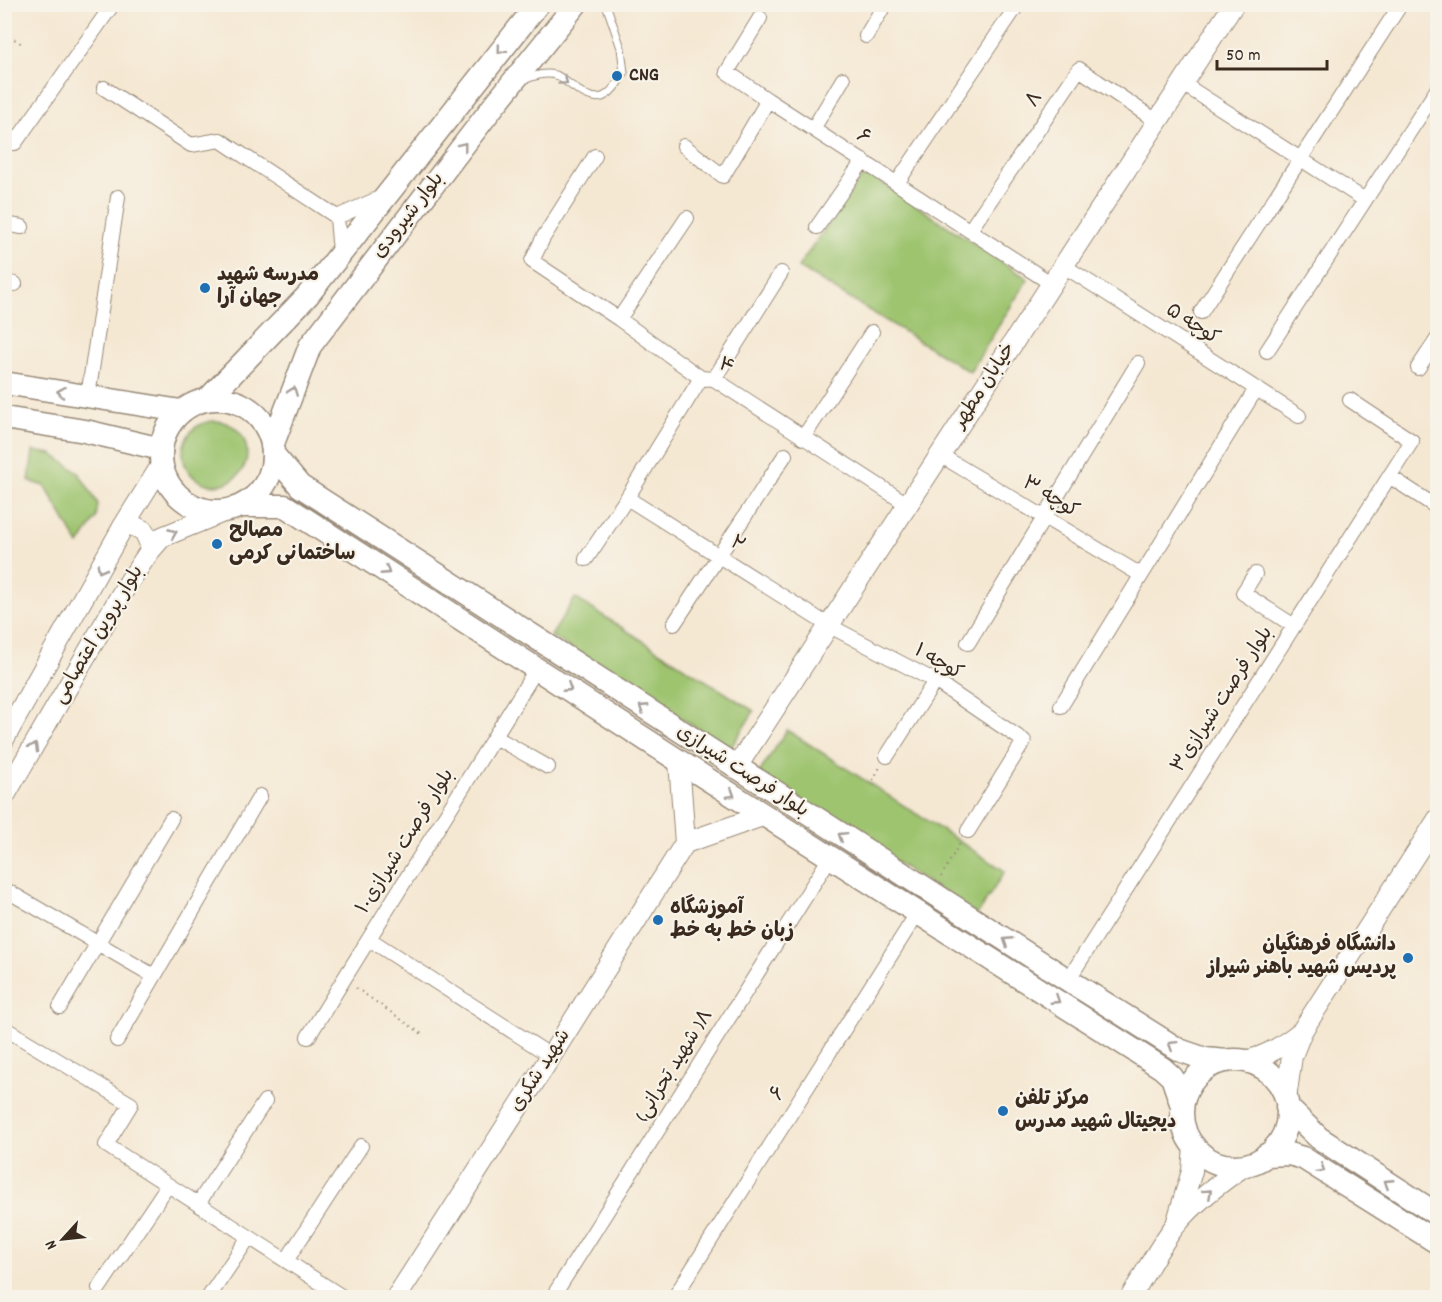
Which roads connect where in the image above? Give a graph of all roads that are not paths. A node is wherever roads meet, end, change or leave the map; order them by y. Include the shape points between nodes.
1 (538, 4) edge
2 (576, 4) edge
3 (606, 4) edge
4 (885, 4) edge
5 (1018, 4) edge
6 (1234, 4) edge
7 (110, 6) edge
8 (1399, 7) dead end
9 (760, 18) dead end
10 (866, 36) dead end
11 (843, 79) dead end
12 (1183, 84) junction
13 (510, 86) junction
14 (104, 88) dead end
15 (1437, 88) edge
16 (768, 100) junction
17 (1158, 122) junction
18 (813, 129) junction
19 (4, 143) edge
20 (684, 146) dead end
21 (595, 156) dead end
22 (1300, 159) junction
23 (863, 161) junction
24 (897, 183) junction
25 (387, 195) junction
26 (118, 197) dead end
27 (1365, 200) junction
28 (337, 217) junction
29 (687, 218) dead end
30 (4, 224) edge
31 (817, 226) dead end
32 (22, 227) dead end
33 (970, 231) junction
34 (340, 254) junction
35 (1064, 266) junction
36 (781, 273) dead end
37 (1052, 284) junction
38 (1201, 312) dead end
39 (619, 319) junction
40 (872, 332) dead end
41 (1437, 338) edge
42 (1267, 351) dead end
43 (1138, 363) dead end
44 (1418, 368) dead end
45 (708, 379) junction
46 (4, 383) edge
47 (1256, 389) junction
48 (88, 396) junction
49 (208, 399) junction
50 (1350, 400) dead end
51 (116, 402) junction
52 (181, 411) junction
53 (1299, 416) dead end
54 (4, 418) edge
55 (112, 437) junction
56 (803, 438) junction
57 (273, 450) junction
58 (785, 455) dead end
59 (940, 455) junction
60 (162, 457) junction
61 (1389, 476) junction
62 (627, 498) junction
63 (906, 504) junction
64 (235, 508) junction
65 (1437, 508) edge
66 (1044, 518) junction
67 (124, 525) junction
68 (149, 552) junction
69 (719, 557) junction
70 (586, 559) dead end
71 (1255, 574) dead end
72 (1140, 575) junction
73 (674, 624) dead end
74 (828, 625) junction
75 (1294, 626) junction
76 (968, 643) dead end
77 (537, 668) junction
78 (935, 681) junction
79 (1061, 706) dead end
80 (495, 737) junction
81 (4, 739) edge
82 (886, 756) dead end
83 (679, 761) junction
84 (548, 767) dead end
85 (736, 768) junction
86 (260, 796) dead end
87 (4, 797) edge
88 (765, 815) junction
89 (171, 819) dead end
90 (1437, 819) edge
91 (968, 831) road end
92 (685, 843) junction
93 (831, 856) junction
94 (4, 889) edge
95 (918, 912) junction
96 (369, 939) junction
97 (98, 943) junction
98 (154, 976) junction
99 (1068, 980) junction
100 (60, 1007) dead end
101 (4, 1028) edge
102 (1302, 1031) junction
103 (308, 1037) dead end
104 (117, 1040) dead end
105 (551, 1056) junction
106 (1236, 1061) junction
107 (265, 1101) dead end
108 (1286, 1103) junction
109 (1182, 1106) junction
110 (361, 1146) dead end
111 (1194, 1146) junction
112 (1256, 1160) junction
113 (168, 1185) junction
114 (198, 1204) junction
115 (1437, 1215) edge
116 (1175, 1227) junction
117 (249, 1237) junction
118 (1437, 1243) edge
119 (286, 1260) junction
120 (99, 1288) dead end
121 (324, 1292) edge
122 (208, 1298) edge
123 (344, 1298) edge
124 (396, 1298) edge
125 (552, 1298) edge
126 (674, 1298) edge
127 (1130, 1298) edge

1 -> 25 main road, بلوار شیرودی
2 - 13 main road, بلوار شیرودی
13 -> 3 lane via 540,74 557,75 593,99 611,92 624,73 621,48
4 - 10 street
5 - 24 street
6 - 12 street, خیابان مطهر
7 - 19 street via 15,143
8 - 22 street
9 - 16 street, ۶ via 728,72
11 - 18 street
12 - 17 street, خیابان مطهر
12 - 22 street
57 -> 13 main road, بلوار شیرودی via 310,346
14 - 28 street via 191,146 220,140
15 - 27 street
16 - 18 street, ۶
16 - 20 street via 723,176
17 - 33 street, ۸ via 1079,69
17 - 35 street, خیابان مطهر
18 - 23 street, ۶
21 - 39 street, ۴ via 532,261
22 - 27 street
22 - 38 street
23 - 24 street, ۶
23 - 31 street
24 - 33 street, ۶
25 - 28 street
25 - 34 main road, بلوار شیرودی
26 - 48 street
27 - 42 street
28 - 34 street
29 - 39 street
30 - 32 street
33 - 37 street, ۶
34 - 49 main road, بلوار شیرودی via 308,295
35 - 37 street, خیابان مطهر
35 - 47 street, کوچه ۵
36 - 45 street
37 - 59 street, خیابان مطهر
39 - 45 street, ۴
40 - 56 street
41 - 44 street
43 - 66 street
45 - 56 street, ۴
45 - 62 street
48 -> 46 main road
47 - 53 street, کوچه ۵
47 - 72 street
48 - 51 main road
49 - 52 main road
49 - 57 main road via 237,402 250,409 268,432
50 - 61 street, ۳بلوار فرصت شیرازی via 1412,441
51 - 52 main road
51 - 55 main road via 123,410 124,421
52 - 60 main road via 168,428
54 - 55 main road
55 - 60 main road
56 - 63 street, ۴
57 - 64 main road via 264,487 254,498
85 -> 57 main road, بلوار فرصت شیرازی via 300,486
58 - 69 street
59 - 63 street, خیابان مطهر
59 - 66 street, کوچه ۳
60 - 64 main road via 168,483 179,496 210,511
60 - 67 street, بلوار پروین اعتصامی
61 - 65 street
61 - 75 street, ۳بلوار فرصت شیرازی
62 - 69 street, ۲
62 - 70 street
63 - 74 street, خیابان مطهر
68 -> 64 street, بلوار پروین اعتصامی via 162,537
64 -> 77 main road, بلوار فرصت شیرازی via 285,506
66 - 72 street, کوچه ۳
66 - 76 street
67 - 68 street via 144,531
67 -> 81 street, بلوار پروین اعتصامی
87 -> 68 street, بلوار پروین اعتصامی
69 - 73 street
69 - 74 street, ۲
71 - 75 street via 1243,593
72 - 79 street
74 - 78 street, کوچه ۱
74 - 85 street, خیابان مطهر
75 - 99 street, ۳بلوار فرصت شیرازی
77 - 80 street, بلوار فرصت شیرازی۱۰
77 -> 83 main road, بلوار فرصت شیرازی
78 - 82 street
78 - 91 street, کوچه ۱ via 1024,741
80 - 84 street
80 - 96 street, بلوار فرصت شیرازی۱۰
83 -> 88 main road, بلوار فرصت شیرازی
83 - 92 street
99 -> 85 main road, بلوار فرصت شیرازی
86 - 98 street
88 - 92 street
88 - 93 main road, بلوار فرصت شیرازی
89 - 97 street
90 - 102 street
92 - 105 street, شهید شکری
93 - 95 main road, بلوار فرصت شیرازی
93 - 125 street, (شهید بَحرانی )۸
94 - 97 street
95 -> 109 main road, بلوار فرصت شیرازی via 1162,1068 1172,1077
95 - 126 street, ۶
96 - 103 street, بلوار فرصت شیرازی۱۰
96 - 105 street
97 - 98 street
97 - 100 street
98 - 104 street
106 -> 99 main road, بلوار فرصت شیرازی via 1205,1059 1179,1050
101 - 113 street via 130,1104 106,1145
102 - 106 street via 1261,1058
102 - 108 street via 1292,1056
105 - 124 street, شهید شکری
106 - 108 main road via 1271,1075
106 - 109 main road via 1216,1064 1200,1073 1190,1085
107 - 114 street
108 - 112 main road via 1287,1119 1279,1142
115 -> 108 main road via 1318,1138
109 - 111 main road via 1184,1127
110 - 119 street
111 - 112 main road via 1217,1163 1236,1166
111 - 116 street via 1192,1171
116 -> 112 street via 1222,1181
112 -> 118 main road via 1289,1154 1303,1158
113 - 114 street
113 - 120 street
114 - 117 street
116 - 127 street
117 - 119 street
117 - 122 street
119 - 121 street
121 - 123 street

